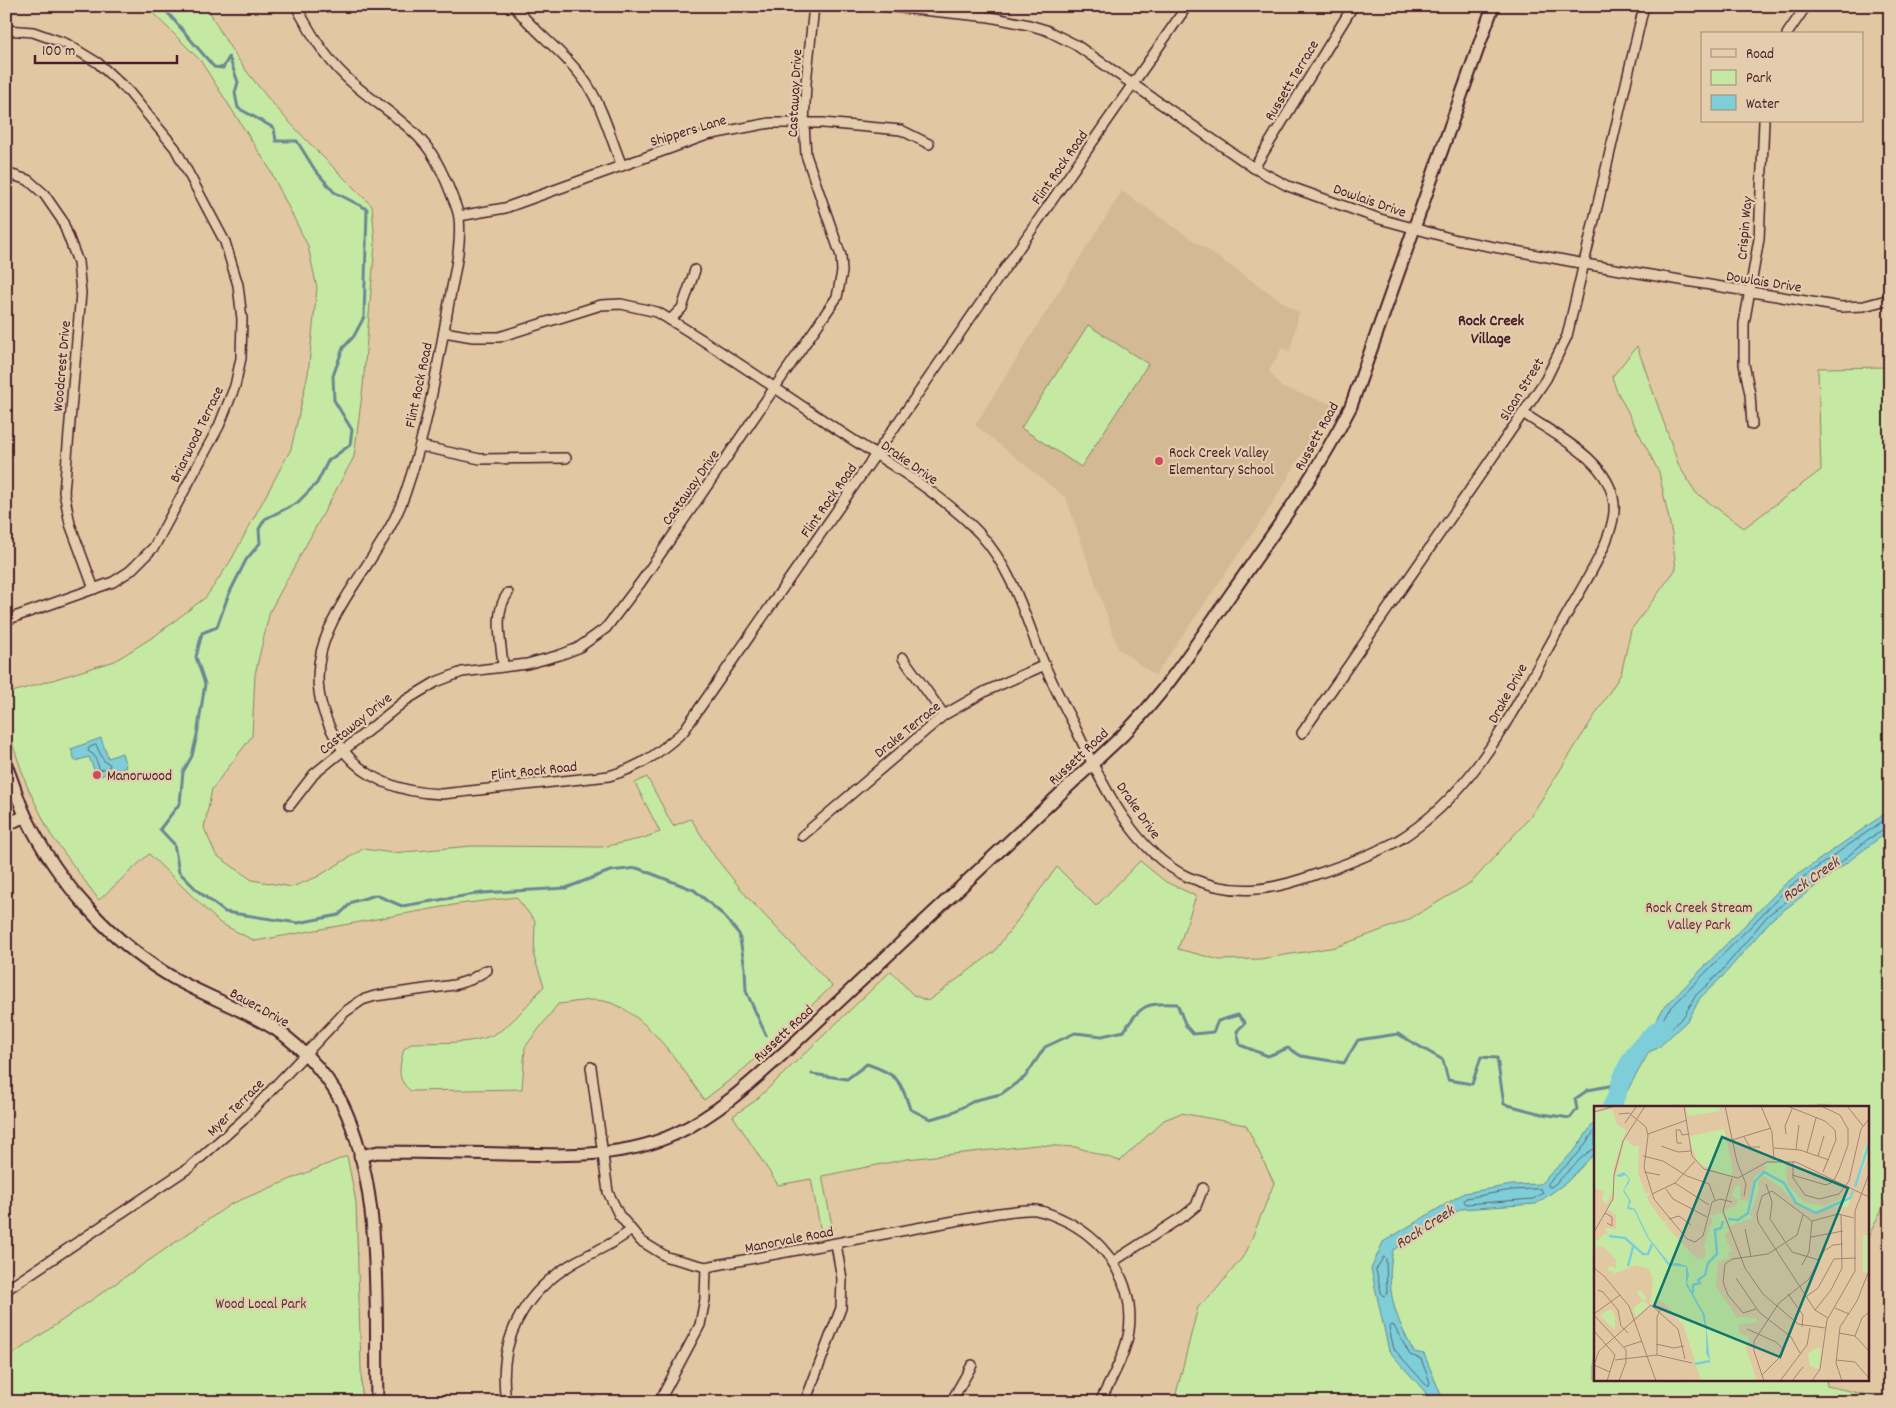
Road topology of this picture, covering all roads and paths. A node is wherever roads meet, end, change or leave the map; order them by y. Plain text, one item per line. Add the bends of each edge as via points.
1 (296, 6) edge
2 (514, 6) edge
3 (814, 6) edge
4 (883, 6) edge
5 (1188, 6) edge
6 (1353, 6) edge
7 (1492, 6) edge
8 (1644, 6) edge
9 (1806, 6) edge
10 (6, 30) edge
11 (1788, 32) edge
12 (1134, 85) junction
13 (1764, 122) edge
14 (804, 124) junction
15 (929, 144) dead end
16 (622, 166) junction
17 (1254, 168) junction
18 (6, 173) edge
19 (459, 216) junction
20 (1413, 229) junction
21 (1585, 264) junction
22 (695, 270) dead end
23 (1749, 293) junction
24 (1890, 299) edge
25 (670, 320) junction
26 (444, 332) junction
27 (775, 389) junction
28 (1523, 413) junction
29 (1752, 425) dead end
30 (420, 446) junction
31 (876, 456) junction
32 (566, 458) dead end
33 (94, 589) junction
34 (508, 593) dead end
35 (6, 620) edge
36 (903, 658) dead end
37 (503, 665) junction
38 (1045, 665) junction
39 (944, 715) junction
40 (1302, 733) dead end
41 (343, 750) junction
42 (1092, 764) junction
43 (6, 765) edge
44 (290, 805) dead end
45 (25, 816) junction
46 (6, 825) edge
47 (802, 836) dead end
48 (486, 970) dead end
49 (305, 1054) junction
50 (591, 1067) dead end
51 (604, 1153) junction
52 (360, 1156) junction
53 (1203, 1188) dead end
54 (631, 1230) junction
55 (836, 1244) junction
56 (1114, 1261) junction
57 (706, 1267) junction
58 (6, 1290) edge
59 (972, 1365) dead end
60 (377, 1402) edge
61 (506, 1402) edge
62 (659, 1402) edge
63 (804, 1402) edge
64 (951, 1402) edge
65 (1100, 1402) edge

1 - 19 street, Flint Rock Road via 317,44 345,76 422,141 441,168
2 - 16 street via 587,84
3 - 14 street, Castaway Drive
4 - 12 street, Dowlais Drive via 990,17 1046,30 1076,45
5 - 12 street, Flint Rock Road
6 - 17 street, Russett Terrace
7 - 20 street, Russett Road
8 - 21 street, Sloan Street
9 - 11 street
10 - 33 street, Briarwood Terrace via 33,32 67,44 98,63 129,92 175,148 225,242 238,285 242,319 240,358 235,386 219,426 154,547 130,571
12 - 17 street, Dowlais Drive
12 - 31 street, Flint Rock Road
13 - 23 street, Crispin Way via 1759,238
14 - 15 street, Shippers Lane via 901,130
14 - 16 street, Shippers Lane via 770,123 707,135
14 - 27 street, Castaway Drive via 806,155 841,256 842,272 837,297
16 - 19 street, Shippers Lane via 505,208
17 - 20 street, Dowlais Drive via 1288,186
18 - 33 street, Woodcrest Drive via 28,180 44,194 62,220 78,262 81,293 64,492 70,524
19 - 26 street, Flint Rock Road via 458,252
20 - 21 street, Dowlais Drive
20 - 42 street, Russett Road via 1351,406 1329,448 1170,682 1136,722
21 - 23 street, Dowlais Drive
21 - 28 street, Sloan Street via 1567,336 1546,379
22 - 25 street via 682,308
23 - 24 street, Dowlais Drive via 1841,307 1864,306
23 - 29 street, Crispin Way via 1744,324 1744,364
25 - 26 street, Drake Drive via 657,312 630,306 601,305 499,337
25 - 27 street, Drake Drive
26 - 30 street, Flint Rock Road
27 - 31 street, Drake Drive
27 - 37 street, Castaway Drive via 606,628 578,648 560,655 527,664
28 - 40 street, Sloan Street
28 - 42 street, Drake Drive via 1594,462 1604,475 1614,501 1613,522 1594,564 1495,742 1467,780 1436,813 1399,840 1300,881 1264,890 1219,888 1172,868 1143,844
30 - 32 street via 480,459
30 - 41 street, Flint Rock Road via 396,516 330,624 322,647 317,672 319,698 327,724
31 - 38 street, Drake Drive via 954,509 990,547 1011,579
31 - 41 street, Flint Rock Road via 683,732 650,760 609,776 442,794 392,787 357,765
33 - 35 street, Briarwood Terrace
34 - 37 street via 498,613
36 - 39 street
37 - 41 street, Castaway Drive via 462,672 436,682 406,700
38 - 39 street, Drake Terrace via 986,691
38 - 42 street, Drake Drive
39 - 47 street, Drake Terrace
41 - 44 street, Castaway Drive via 314,774
42 - 51 street, Russett Road via 745,1089 709,1116 675,1134 639,1147
43 - 45 street, Bauer Drive
45 - 46 street
45 - 49 street, Bauer Drive via 66,882 88,910 120,940 174,978 276,1030
48 - 49 street, Myer Terrace via 454,985 394,992 362,1000 345,1012
49 - 52 street, Bauer Drive via 340,1098
49 - 58 street, Myer Terrace via 242,1120 190,1167
50 - 51 street, Manorvale Road
51 - 52 street, Russett Road via 378,1152
51 - 54 street, Manorvale Road via 608,1192
52 - 60 street, Bauer Drive via 370,1202
53 - 56 street via 1196,1206
54 - 57 street, Manorvale Road via 641,1241 667,1257
54 - 61 street via 622,1238 574,1262 534,1294 514,1325 506,1348 503,1381
55 - 56 street, Manorvale Road via 998,1213 1036,1210 1082,1229 1098,1241
55 - 57 street, Manorvale Road
55 - 63 street via 842,1279 841,1308
56 - 65 street, Manorvale Road via 1125,1287 1129,1330 1125,1350
57 - 62 street via 700,1325
59 - 64 street

